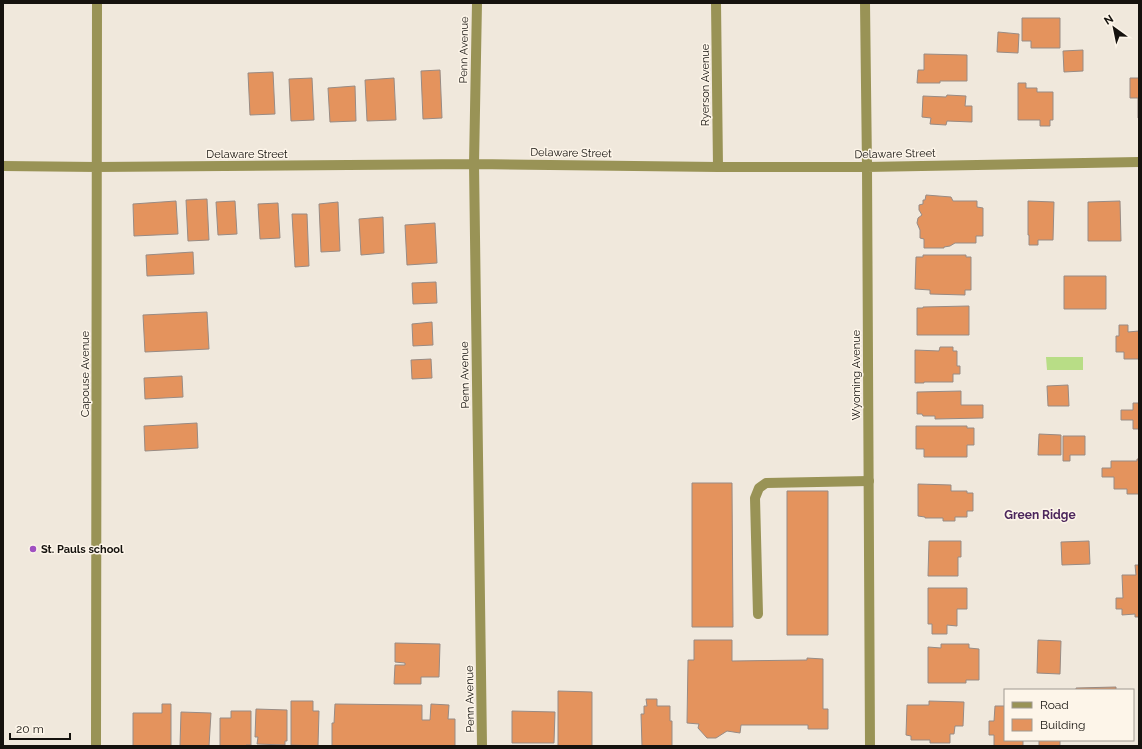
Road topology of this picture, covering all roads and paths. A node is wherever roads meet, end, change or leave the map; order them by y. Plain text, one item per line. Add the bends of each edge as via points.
1 (97, 3) edge
2 (476, 3) edge
3 (716, 3) edge
4 (864, 3) edge
5 (1139, 162) edge
6 (474, 164) junction
7 (3, 166) edge
8 (97, 167) junction
9 (718, 167) junction
10 (867, 167) junction
11 (869, 480) junction
12 (758, 614) dead end
13 (96, 746) edge
14 (482, 746) edge
15 (870, 746) edge

1 - 8 street, Capouse Avenue
2 - 6 street, Penn Avenue
3 - 9 street, Ryerson Avenue
4 - 10 street, Wyoming Avenue
5 - 10 street, Delaware Street
6 - 8 street, Delaware Street
6 - 9 street, Delaware Street
6 - 14 street, Penn Avenue
7 - 8 street, Delaware Street
8 - 13 street, Capouse Avenue
9 - 10 street, Delaware Street
10 - 11 street, Wyoming Avenue
11 - 12 street via 766,482 759,488 755,498
11 - 15 street, Wyoming Avenue

